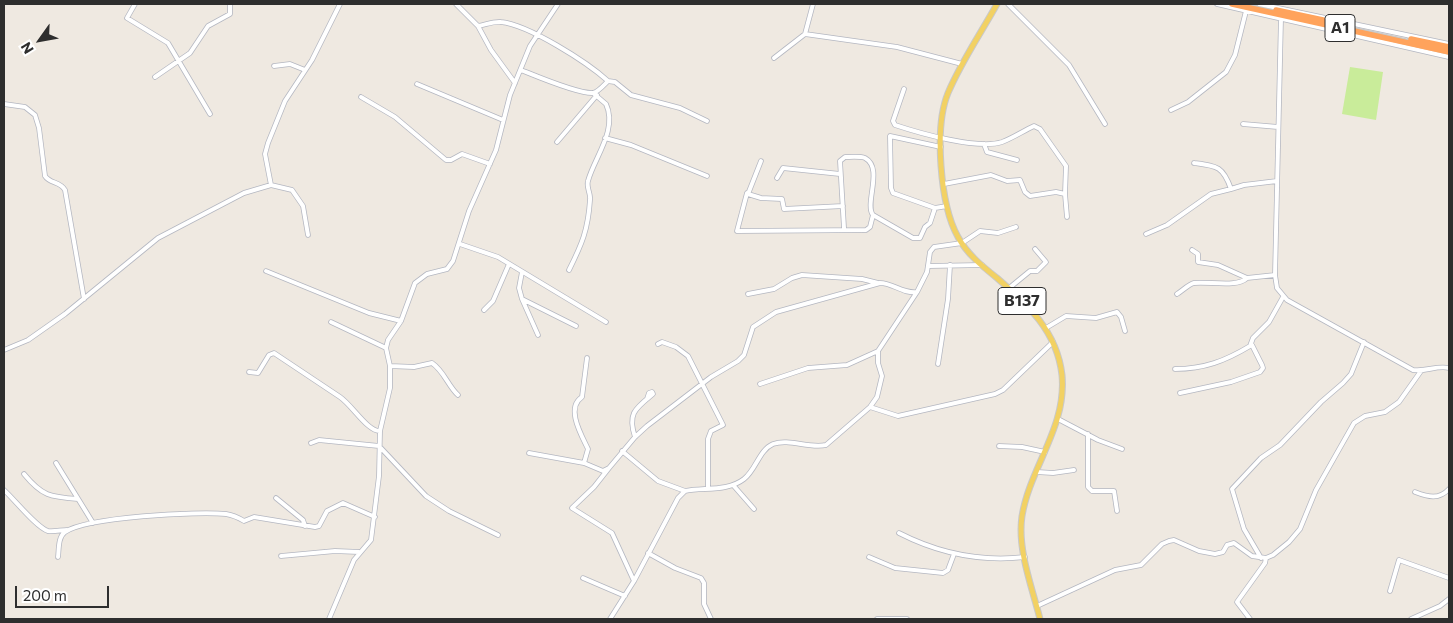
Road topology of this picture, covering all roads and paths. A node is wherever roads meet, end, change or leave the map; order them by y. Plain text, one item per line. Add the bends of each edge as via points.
1 (135, 4) edge
2 (230, 4) edge
3 (340, 4) edge
4 (456, 4) edge
5 (558, 4) edge
6 (813, 4) edge
7 (997, 4) edge
8 (1008, 4) edge
9 (1217, 4) edge
10 (1232, 4) edge
11 (1245, 4) edge
12 (1259, 4) edge
13 (1281, 6) edge
14 (1246, 11) junction
15 (1281, 18) junction
16 (478, 26) junction
17 (805, 34) junction
18 (535, 35) junction
19 (1449, 45) edge
20 (1449, 52) edge
21 (1449, 57) edge
22 (774, 58) dead end
23 (180, 61) junction
24 (962, 64) junction
25 (274, 66) dead end
26 (305, 70) junction
27 (521, 70) junction
28 (155, 77) dead end
29 (608, 81) junction
30 (515, 83) junction
31 (417, 84) dead end
32 (904, 89) dead end
33 (595, 94) junction
34 (361, 97) dead end
35 (4, 104) edge
36 (1171, 110) dead end
37 (210, 114) dead end
38 (503, 120) junction
39 (707, 121) dead end
40 (1105, 124) dead end
41 (1243, 124) dead end
42 (1278, 127) junction
43 (605, 138) junction
44 (942, 138) junction
45 (557, 142) dead end
46 (984, 144) junction
47 (941, 147) junction
48 (1017, 160) dead end
49 (761, 161) dead end
50 (1194, 163) dead end
51 (490, 164) junction
52 (840, 174) junction
53 (707, 176) dead end
54 (777, 178) dead end
55 (1276, 181) junction
56 (944, 184) junction
57 (271, 185) junction
58 (1231, 189) junction
59 (747, 194) junction
60 (1065, 194) junction
61 (843, 206) junction
62 (947, 206) junction
63 (935, 208) junction
64 (873, 215) junction
65 (1066, 217) dead end
66 (1016, 227) dead end
67 (844, 228) junction
68 (1146, 234) dead end
69 (308, 235) dead end
70 (962, 243) junction
71 (460, 244) junction
72 (1035, 249) dead end
73 (1192, 250) dead end
74 (509, 264) junction
75 (929, 266) junction
76 (950, 266) junction
77 (982, 266) junction
78 (569, 270) dead end
79 (266, 271) dead end
80 (522, 272) junction
81 (1275, 275) junction
82 (1247, 278) junction
83 (880, 283) junction
84 (1008, 289) junction
85 (917, 292) junction
86 (748, 294) dead end
87 (1177, 294) dead end
88 (1283, 297) junction
89 (84, 299) junction
90 (522, 299) junction
91 (484, 310) dead end
92 (401, 321) junction
93 (331, 322) dead end
94 (606, 322) dead end
95 (576, 326) dead end
96 (1046, 328) junction
97 (1125, 331) dead end
98 (538, 336) dead end
99 (1053, 342) junction
100 (1364, 342) junction
101 (658, 344) dead end
102 (1252, 345) junction
103 (386, 348) junction
104 (4, 350) edge
105 (878, 351) junction
106 (587, 358) dead end
107 (938, 364) dead end
108 (390, 366) junction
109 (1449, 368) edge
110 (1175, 369) dead end
111 (1421, 371) junction
112 (249, 372) dead end
113 (701, 384) junction
114 (760, 384) dead end
115 (1180, 393) dead end
116 (458, 395) dead end
117 (647, 399) dead end
118 (870, 407) junction
119 (1058, 419) junction
120 (1288, 426) dead end
121 (380, 431) junction
122 (1291, 431) junction
123 (1088, 434) junction
124 (634, 436) junction
125 (311, 443) dead end
126 (380, 446) junction
127 (999, 446) dead end
128 (1122, 449) dead end
129 (622, 451) junction
130 (1046, 452) junction
131 (529, 453) dead end
132 (56, 463) dead end
133 (584, 463) junction
134 (610, 468) junction
135 (1074, 470) dead end
136 (1037, 472) junction
137 (24, 474) dead end
138 (733, 484) junction
139 (708, 488) junction
140 (1449, 489) edge
141 (4, 490) edge
142 (685, 491) junction
143 (1415, 492) dead end
144 (276, 498) dead end
145 (78, 499) junction
146 (754, 509) dead end
147 (1117, 511) dead end
148 (375, 517) junction
149 (93, 523) junction
150 (305, 526) junction
151 (70, 530) junction
152 (899, 533) dead end
153 (498, 535) dead end
154 (359, 552) junction
155 (648, 553) junction
156 (954, 554) junction
157 (281, 556) dead end
158 (58, 557) dead end
159 (1025, 557) junction
160 (869, 558) dead end
161 (1264, 558) junction
162 (583, 578) dead end
163 (1449, 578) edge
164 (634, 581) junction
165 (1390, 591) dead end
166 (625, 596) junction
167 (1449, 600) edge
168 (1037, 606) junction
169 (329, 619) edge
170 (610, 619) edge
171 (711, 619) edge
172 (877, 619) edge
173 (907, 619) edge
174 (1040, 619) edge
175 (1250, 619) edge
176 (1411, 619) edge

1 - 23 street via 128,19 168,43
2 - 23 street via 230,14 208,26 190,53
3 - 26 street
4 - 16 street
5 - 18 street
6 - 17 street
7 - 24 main road, B137
8 - 40 street via 1069,65
9 - 14 street
10 - 20 highway, A1
11 - 19 highway, A1
12 - 13 street
13 - 19 street
14 - 15 street
14 - 36 street via 1235,55 1226,72 1188,102
15 - 21 street
15 - 42 street
16 - 18 street via 501,22
16 - 30 street
17 - 22 street
17 - 24 street via 896,47
18 - 27 street
18 - 29 street
23 - 28 street
23 - 37 street
24 - 44 main road, B137 via 944,105
25 - 26 street via 290,64
26 - 57 street via 285,100 268,144 266,154
27 - 30 street
27 - 33 street
29 - 33 street
29 - 39 street via 631,94 680,108
30 - 38 street
31 - 38 street
32 - 44 street via 894,113 895,125
33 - 43 street via 604,100 608,108
33 - 45 street
34 - 51 street via 390,113 446,160 462,154
35 - 89 street via 25,107 36,118 45,176 66,190
38 - 51 street
41 - 42 street
42 - 55 street
43 - 53 street via 631,145
43 - 78 street via 587,182 590,198 586,234
44 - 46 street
44 - 47 main road, B137
46 - 48 street via 987,152
46 - 60 street via 1003,142 1034,126 1040,129 1066,166
47 - 56 main road, B137
47 - 63 street via 889,138 891,192
49 - 59 street
50 - 58 street via 1221,169
51 - 71 street via 469,211
52 - 54 street via 783,168
52 - 61 street
52 - 64 street via 842,158 866,159 874,180 870,212
55 - 58 street
55 - 81 street
56 - 60 street via 991,175 1007,181 1020,180 1030,196 1056,192
56 - 62 main road, B137
57 - 69 street via 292,190 300,199
57 - 89 street via 244,193 158,238
58 - 68 street via 1212,194 1167,225
59 - 61 street via 782,199 785,209
59 - 67 street via 737,231
60 - 65 street
61 - 67 street
62 - 63 street
62 - 70 main road, B137
63 - 64 street via 920,238 913,238
64 - 67 street via 868,229
66 - 70 street via 998,233 980,231
70 - 75 street via 934,247 930,252
70 - 77 main road, B137
71 - 74 street
71 - 92 street via 450,267 427,274 415,283
72 - 84 street via 1046,262
73 - 82 street via 1198,254 1198,262 1218,265
74 - 80 street
74 - 91 street via 493,301
75 - 76 street
75 - 85 street
76 - 77 street
76 - 107 street
77 - 84 main road, B137
79 - 92 street via 369,313
80 - 90 street via 519,288
80 - 94 street
81 - 82 street
81 - 88 street via 1277,288
82 - 87 street via 1223,283 1193,283
83 - 85 street
83 - 86 street via 802,275 774,289
83 - 113 street via 764,318 753,328 744,355
84 - 96 main road, B137 via 1029,306
85 - 105 street
88 - 100 street
88 - 102 street via 1269,322 1253,338
89 - 104 street via 28,340
90 - 95 street
90 - 98 street
92 - 103 street
93 - 103 street
96 - 97 street via 1066,316 1096,318 1117,312
96 - 99 main road, B137
99 - 118 street via 995,394 898,416
99 - 119 main road, B137 via 1062,374
100 - 111 street via 1413,370
100 - 122 street via 1344,383
101 - 113 street via 662,342 676,347 688,356
102 - 110 street via 1207,367
102 - 115 street via 1263,368 1260,372
103 - 108 street
105 - 114 street via 847,365 808,368
105 - 118 street via 882,382
106 - 133 street via 582,397 577,401 575,411 576,422 588,449
108 - 116 street via 414,367 432,363
108 - 121 street via 390,388
109 - 111 street via 1438,366
111 - 161 street via 1399,402 1385,412 1365,416 1354,423 1316,490 1296,534 1273,555
112 - 121 street via 258,373 269,355 274,353 350,404 370,429
113 - 124 street
113 - 139 street via 723,425 711,431 708,439
117 - 124 street via 631,418
118 - 138 street via 826,446 781,442 769,446 750,472
119 - 123 street
119 - 130 main road, B137
120 - 122 street
121 - 126 street
122 - 161 street via 1232,489 1244,529
123 - 128 street
123 - 147 street via 1088,487 1092,491 1114,492
124 - 129 street
125 - 126 street via 319,440
126 - 148 street
126 - 153 street via 426,496
127 - 130 street
129 - 134 street
129 - 142 street via 658,481
130 - 136 main road, B137
131 - 133 street
132 - 145 street
133 - 134 street via 603,471
134 - 164 street via 572,508 612,533
135 - 136 street
136 - 159 main road, B137 via 1022,515
137 - 145 street via 44,494
138 - 139 street
138 - 146 street
139 - 142 street
140 - 143 street via 1436,497
141 - 151 street via 37,525 48,531
142 - 155 street
144 - 150 street via 303,520
145 - 149 street
148 - 150 street via 340,504 328,512 319,526
148 - 154 street via 369,544
149 - 150 street via 158,516 225,514 244,521 254,517
149 - 151 street
151 - 158 street via 61,536
152 - 156 street
154 - 157 street
154 - 169 street
155 - 164 street
155 - 171 street via 701,578 704,604
156 - 159 street via 997,559
156 - 160 street via 948,570 944,572 895,568
159 - 168 main road, B137
161 - 168 street via 1252,556 1234,543 1227,545 1220,554 1214,554 1169,541 1141,565 1115,570
161 - 175 street via 1265,563 1237,602
162 - 166 street
163 - 165 street via 1398,560
164 - 166 street
166 - 170 street
167 - 176 street
168 - 174 main road, B137
172 - 173 street

